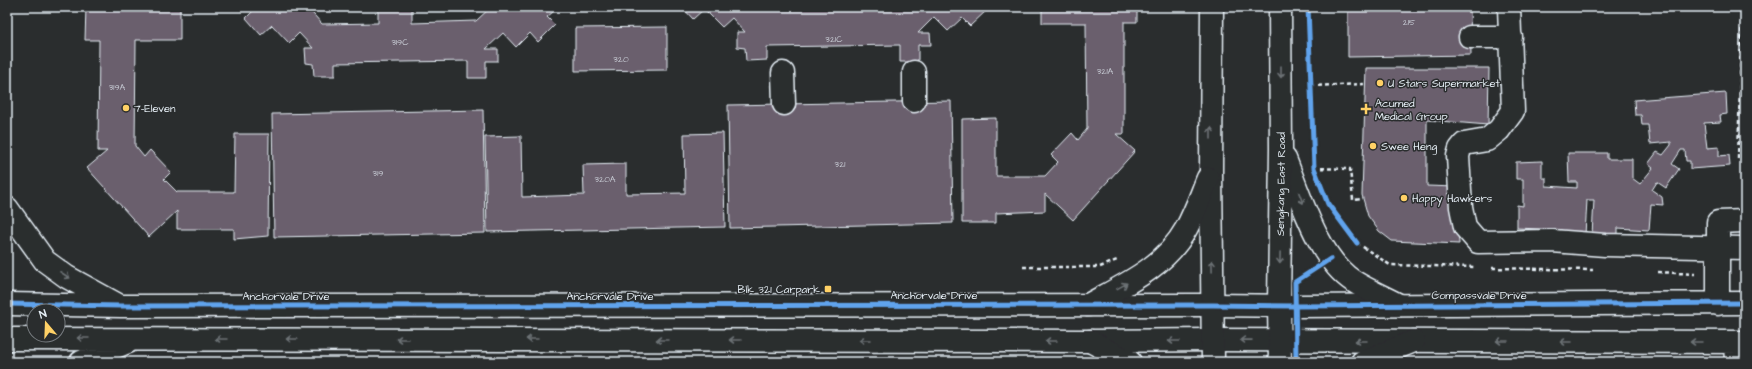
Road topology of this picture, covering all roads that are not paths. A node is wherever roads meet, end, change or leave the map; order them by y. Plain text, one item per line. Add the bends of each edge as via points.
1 (1212, 7) edge
2 (1280, 7) edge
3 (1510, 7) edge
4 (1470, 37) dead end
5 (1511, 37) junction
6 (783, 72) dead end
7 (914, 72) dead end
8 (914, 101) dead end
9 (784, 104) dead end
10 (1281, 149) junction
11 (1211, 172) junction
12 (7, 208) edge
13 (1745, 221) edge
14 (1719, 247) junction
15 (1745, 248) edge
16 (7, 304) edge
17 (1718, 304) junction
18 (1745, 304) edge
19 (1088, 305) junction
20 (1213, 305) junction
21 (1399, 305) junction
22 (121, 306) junction
23 (1278, 306) junction
24 (136, 338) junction
25 (7, 339) edge
26 (1213, 340) junction
27 (1279, 340) junction
28 (1090, 341) junction
29 (1414, 341) junction
30 (1739, 349) edge
31 (81, 362) edge
32 (1130, 362) edge
33 (1213, 362) edge
34 (1280, 362) edge
35 (1362, 362) edge

11 -> 1 street
2 -> 10 street, Sengkang East Road
3 - 5 street
4 - 5 street
5 - 14 street via 1513,111 1499,130 1486,140 1464,144 1458,156 1461,208 1465,227 1478,242 1552,240 1605,245
6 - 9 street
7 - 8 street
10 -> 21 street via 1310,222 1330,259 1352,280
10 -> 23 street, Sengkang East Road
19 -> 11 street via 1136,279 1164,258 1186,230
20 -> 11 street
12 -> 22 street via 45,261
13 - 14 street via 1718,222
14 - 15 street
14 - 17 street
16 - 22 street, Anchorvale Drive
17 - 18 street, Compassvale Drive
17 - 21 street, Compassvale Drive
19 - 20 street, Anchorvale Drive
19 - 22 street, Anchorvale Drive
20 - 23 street, Compassvale Drive
20 - 26 street
21 - 23 street, Compassvale Drive
23 - 27 street, Sengkang East Road
24 -> 25 street
28 -> 24 street
24 - 31 street
27 -> 26 street
26 -> 28 street
26 - 33 street
29 -> 27 street
27 - 34 street, Sengkang East Road
28 - 32 street
30 -> 29 street
29 - 35 street

